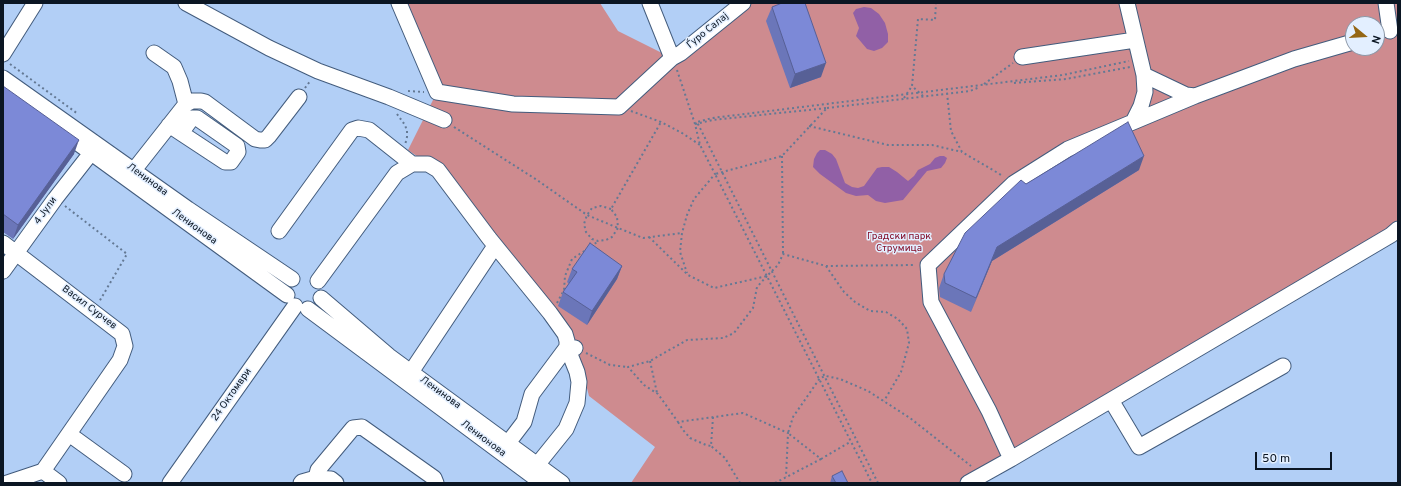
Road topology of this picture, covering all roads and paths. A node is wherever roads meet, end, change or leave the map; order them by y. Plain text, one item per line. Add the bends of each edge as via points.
1 (35, 3) edge
2 (186, 3) edge
3 (399, 3) edge
4 (650, 3) edge
5 (743, 3) edge
6 (936, 3) edge
7 (1127, 3) edge
8 (1386, 3) edge
9 (1388, 33) edge
10 (1135, 40) junction
11 (1345, 44) edge
12 (154, 53) dead end
13 (1022, 56) joint
14 (672, 58) junction
15 (6, 59) edge
16 (1139, 67) junction
17 (318, 71) junction
18 (3, 78) edge
19 (983, 85) junction
20 (912, 86) junction
21 (3, 88) edge
22 (919, 93) junction
23 (946, 93) junction
24 (907, 94) junction
25 (923, 96) junction
26 (1195, 96) junction
27 (299, 97) joint
28 (389, 97) junction
29 (904, 98) junction
30 (186, 104) junction
31 (619, 107) junction
32 (827, 108) junction
33 (82, 118) dead end
34 (444, 120) joint
35 (661, 122) junction
36 (1133, 122) junction
37 (697, 124) junction
38 (809, 126) junction
39 (700, 146) junction
40 (962, 152) junction
41 (91, 153) junction
42 (400, 154) junction
43 (782, 156) junction
44 (412, 164) junction
45 (134, 170) junction
46 (722, 172) junction
47 (715, 174) junction
48 (1014, 183) junction
49 (55, 199) junction
50 (610, 209) junction
51 (587, 215) junction
52 (618, 228) junction
53 (1398, 229) edge
54 (279, 231) dead end
55 (682, 233) junction
56 (648, 237) junction
57 (598, 241) junction
58 (3, 243) edge
59 (495, 246) junction
60 (16, 253) junction
61 (783, 254) junction
62 (928, 265) junction
63 (826, 266) junction
64 (3, 271) edge
65 (772, 271) junction
66 (688, 275) junction
67 (767, 276) junction
68 (292, 279) junction
69 (318, 280) junction
70 (322, 298) junction
71 (297, 304) junction
72 (93, 311) junction
73 (550, 313) junction
74 (572, 348) junction
75 (650, 361) junction
76 (1282, 366) dead end
77 (628, 367) junction
78 (411, 372) junction
79 (825, 377) junction
80 (820, 378) junction
81 (658, 394) junction
82 (1111, 400) junction
83 (884, 401) junction
84 (713, 417) junction
85 (678, 422) junction
86 (69, 434) junction
87 (788, 434) junction
88 (850, 442) junction
89 (508, 443) junction
90 (711, 446) junction
91 (821, 458) junction
92 (1011, 459) junction
93 (537, 465) junction
94 (43, 471) junction
95 (124, 474) dead end
96 (982, 475) junction
97 (786, 477) junction
98 (316, 478) junction
99 (7, 483) edge
100 (59, 483) edge
101 (170, 483) edge
102 (301, 483) edge
103 (336, 483) edge
104 (436, 483) edge
105 (542, 483) edge
106 (562, 483) edge
107 (740, 483) edge
108 (776, 483) edge
109 (872, 483) edge
110 (878, 483) edge
111 (968, 483) edge

1 - 15 street
2 - 17 street
3 - 31 street via 437,92 513,104
4 - 14 street
5 - 14 street, Ѓуро Салај
6 - 20 path via 935,20 918,19
7 - 10 street
8 - 9 street
10 - 13 street
10 - 16 street
11 - 26 street via 1294,59
12 - 30 street via 174,67
13 - 19 path
14 - 31 street, Ѓуро Салај
14 - 37 path
15 - 33 path
16 - 19 path
16 - 19 path via 1066,79
16 - 26 street via 1186,95
16 - 36 street via 1145,92
17 - 27 path
17 - 28 street
18 - 45 street, Ленинова
19 - 22 path
19 - 23 path via 970,91
20 - 22 path
20 - 24 path
21 - 41 street, Ленионова
22 - 24 path
22 - 25 path
23 - 25 path
23 - 40 path via 951,131
24 - 29 path
24 - 37 path via 712,118
25 - 29 path
26 - 36 street
27 - 30 street via 265,140 255,139 205,102 192,101
28 - 34 street
28 - 42 path via 407,131 408,137
29 - 32 path
30 - 45 street via 175,129
31 - 35 path
32 - 37 path via 712,120
32 - 38 path
34 - 51 path
35 - 39 path
35 - 50 path
36 - 48 street via 1068,149
37 - 39 path
37 - 46 path
38 - 40 path via 888,145 932,145
38 - 43 path
39 - 47 path
40 - 48 path
41 - 49 street, 4 Јули
41 - 71 street, Ленионова
42 - 44 street
42 - 54 street via 369,130 352,130
43 - 46 path
43 - 61 path
44 - 59 street via 428,164 438,170
44 - 69 street via 397,172
45 - 68 street, Ленинова
46 - 47 path
46 - 65 path
47 - 55 path via 694,199
47 - 67 path
48 - 62 street
49 - 60 street, 4 Јули
49 - 72 path via 127,254
50 - 51 path via 601,206 592,208
50 - 52 path via 617,217
51 - 52 path
51 - 57 path via 584,224 586,232
52 - 56 path via 643,238
52 - 57 path via 612,237
53 - 82 street
55 - 56 path
55 - 66 path via 680,252
56 - 66 path
57 - 73 path via 572,260 565,276 564,290
58 - 60 street, Васил Сурчев
59 - 73 street
59 - 78 street
60 - 64 street, 4 Јули
60 - 72 street, Васил Сурчев
61 - 63 path
61 - 65 path
62 - 63 path
62 - 92 street via 931,302
63 - 83 path via 844,292 855,302 870,311 886,312 898,319 907,329 909,343 901,372
65 - 67 path
65 - 79 path
66 - 67 path via 714,288
67 - 75 path via 757,287 753,308 734,333 723,338 687,340
67 - 80 path
68 - 69 street via 308,274
68 - 71 street via 287,289
69 - 70 street via 323,292
70 - 71 street via 314,307
70 - 78 street, Ленинова
71 - 101 street, 24 Октомври
71 - 105 street, Ленионова
72 - 86 street, Васил Сурчев via 122,334 125,346 120,360
73 - 74 street
74 - 77 path via 610,365
74 - 89 street via 532,394 524,422
74 - 93 street via 579,382 577,403 566,429
75 - 77 path
75 - 81 path
76 - 82 street via 1139,447
77 - 81 path
78 - 89 street, Ленинова
79 - 80 path
79 - 83 path via 840,379
79 - 110 path
80 - 87 path via 792,417
80 - 88 path
81 - 85 path
82 - 92 street
83 - 96 path via 910,418
84 - 85 path
84 - 87 path via 743,413
84 - 90 path
85 - 90 path via 690,438
86 - 94 street, Васил Сурчев
86 - 95 street
87 - 91 path
87 - 97 path
88 - 91 path
88 - 109 path
89 - 93 street, Ленинова
90 - 107 path via 725,458
91 - 97 path
92 - 96 street
93 - 106 street, Ленинова
94 - 99 street
94 - 100 street
96 - 111 street
97 - 108 path
98 - 102 street
98 - 103 street via 332,479
98 - 104 street via 318,470 353,428 362,428 434,478

